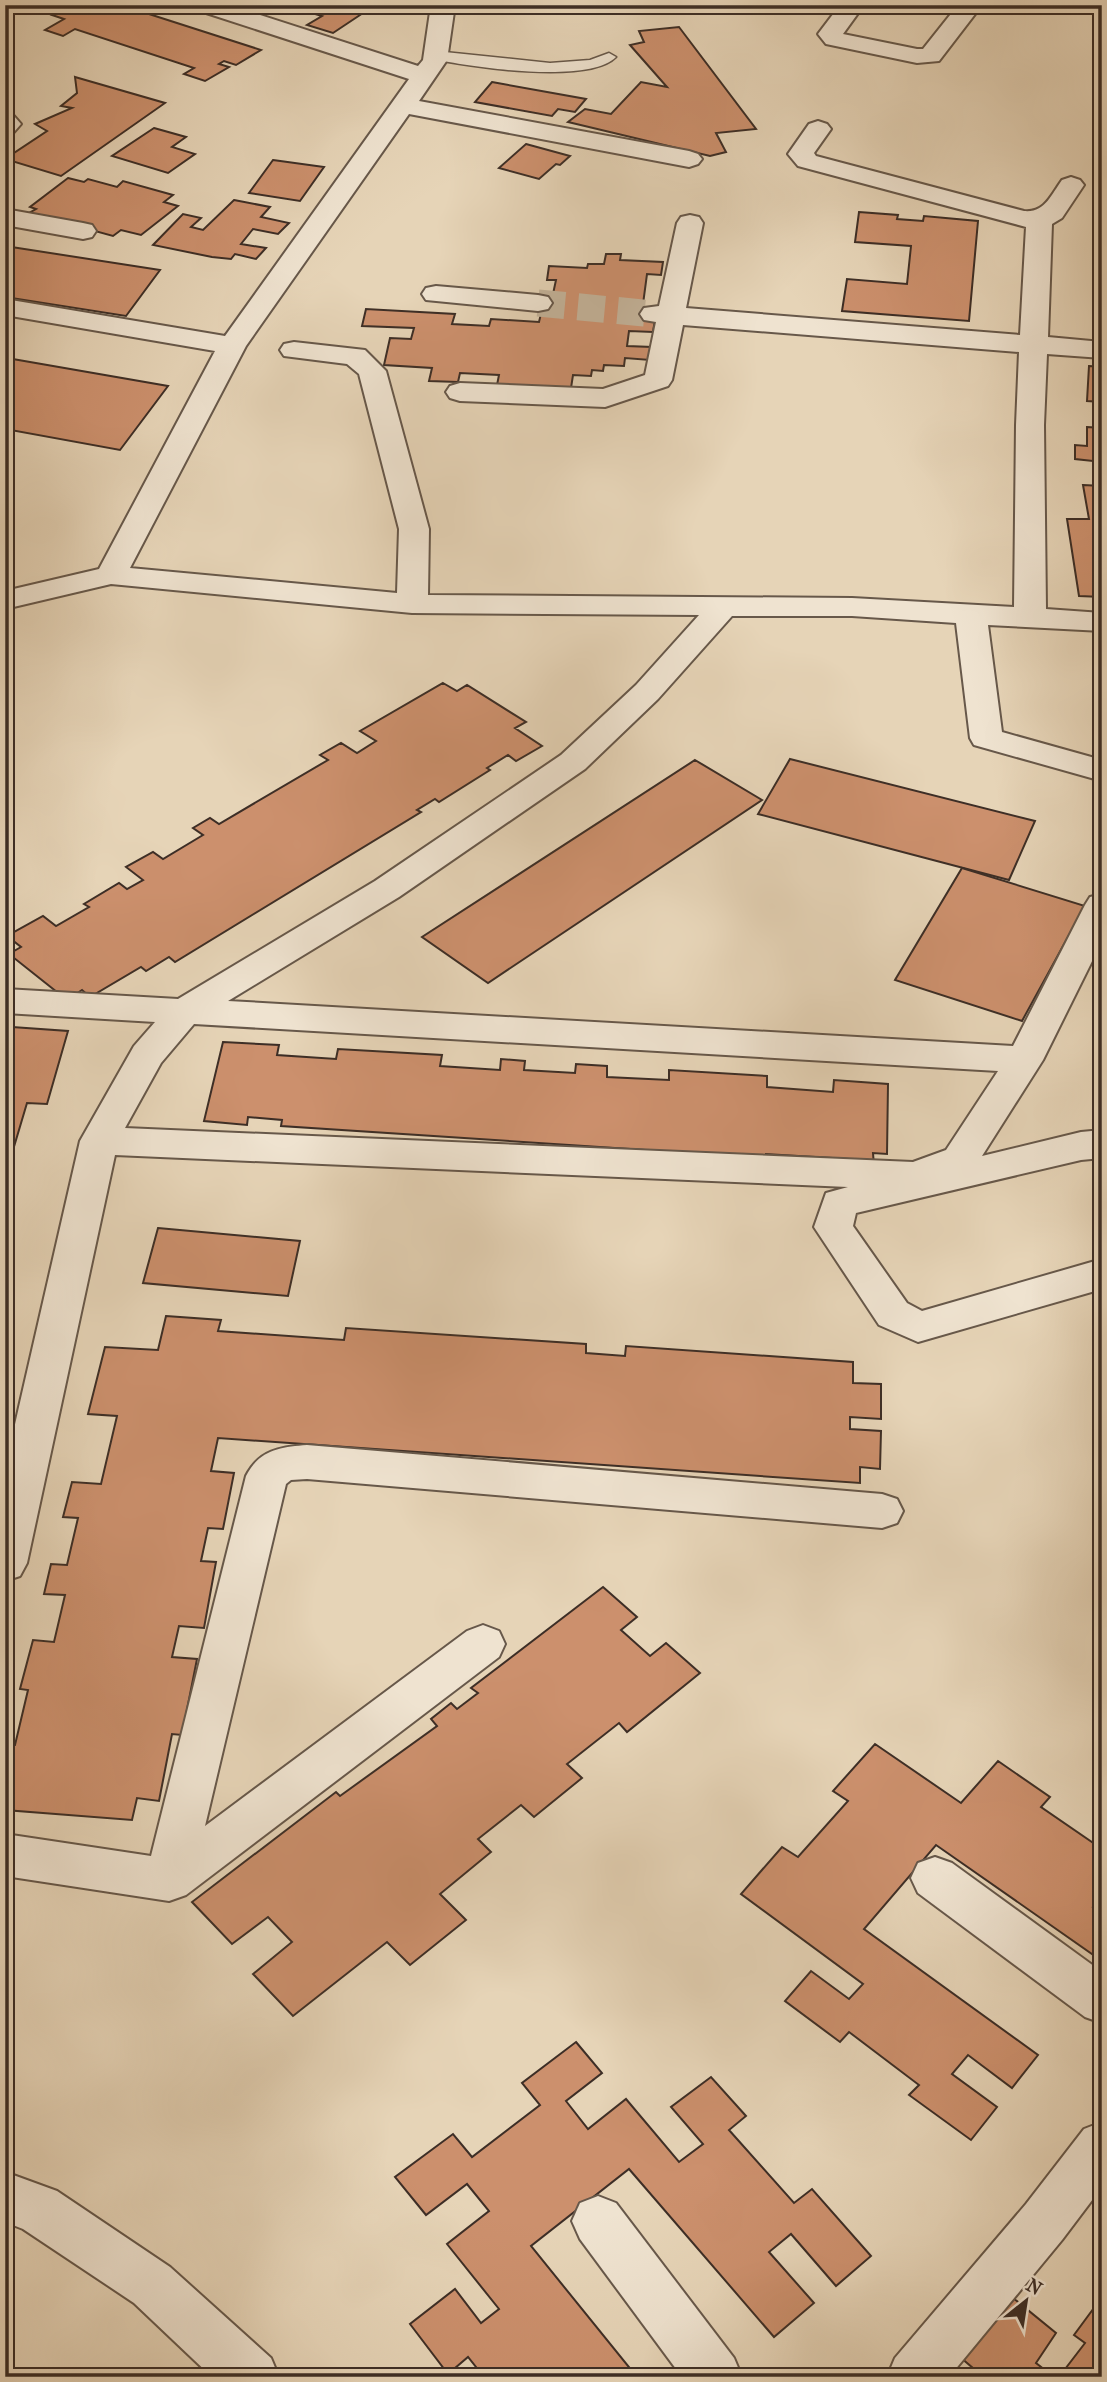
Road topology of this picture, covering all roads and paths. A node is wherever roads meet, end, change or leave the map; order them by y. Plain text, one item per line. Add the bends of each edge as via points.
1 (205, 5) edge
2 (443, 5) edge
3 (852, 5) edge
4 (970, 5) edge
5 (609, 57) dead end
6 (429, 66) junction
7 (403, 105) junction
8 (5, 121) edge
9 (5, 127) edge
10 (818, 129) dead end
11 (689, 159) dead end
12 (1071, 185) dead end
13 (5, 216) edge
14 (1040, 222) junction
15 (690, 223) dead end
16 (83, 231) dead end
17 (436, 293) dead end
18 (538, 303) tunnel mouth
19 (5, 307) edge
20 (663, 315) junction
21 (232, 346) junction
22 (1034, 346) junction
23 (294, 350) dead end
24 (1102, 350) edge
25 (460, 392) dead end
26 (111, 575) junction
27 (5, 600) edge
28 (412, 604) junction
29 (723, 607) junction
30 (971, 614) junction
31 (1030, 618) junction
32 (1102, 622) edge
33 (1102, 771) edge
34 (1102, 905) edge
35 (5, 1001) edge
36 (186, 1010) junction
37 (1025, 1060) junction
38 (99, 1141) junction
39 (1102, 1144) edge
40 (1102, 1274) edge
41 (882, 1511) dead end
42 (5, 1563) edge
43 (483, 1644) dead end
44 (5, 1856) edge
45 (934, 1878) dead end
46 (169, 1880) junction
47 (1102, 2001) edge
48 (1102, 2146) edge
49 (5, 2197) edge
50 (598, 2221) dead end
51 (252, 2377) edge
52 (715, 2377) edge
53 (914, 2377) edge

1 - 6 street
2 - 6 street
3 - 4 street via 830,34 834,39 917,56 930,55
5 - 6 lane via 598,64 543,67
6 - 7 street
7 - 11 street
7 - 21 street
8 - 9 street
10 - 14 street via 800,155 807,161
12 - 14 street
13 - 16 street
14 - 22 street
15 - 20 street
17 - 18 street
19 - 21 street
20 - 22 street
20 - 25 street via 658,380 627,392 605,398
21 - 26 street
22 - 24 street
22 - 31 street
23 - 28 street via 355,356 372,371 414,530
26 - 27 street
26 - 28 street
28 - 29 street
29 - 30 street via 852,607
29 - 36 street via 647,692 573,762 387,889
30 - 31 street
30 - 33 street via 986,737
31 - 32 street
34 - 37 street
35 - 36 street
36 - 37 street
36 - 38 street via 147,1055
37 - 38 street via 959,1160 915,1176
38 - 42 street
39 - 40 street via 840,1203 833,1227 893,1314 918,1327
41 - 46 street via 307,1462 281,1464 267,1476
43 - 46 street
44 - 46 street
45 - 47 street
48 - 53 street
49 - 51 street via 39,2209 152,2285
50 - 52 street

